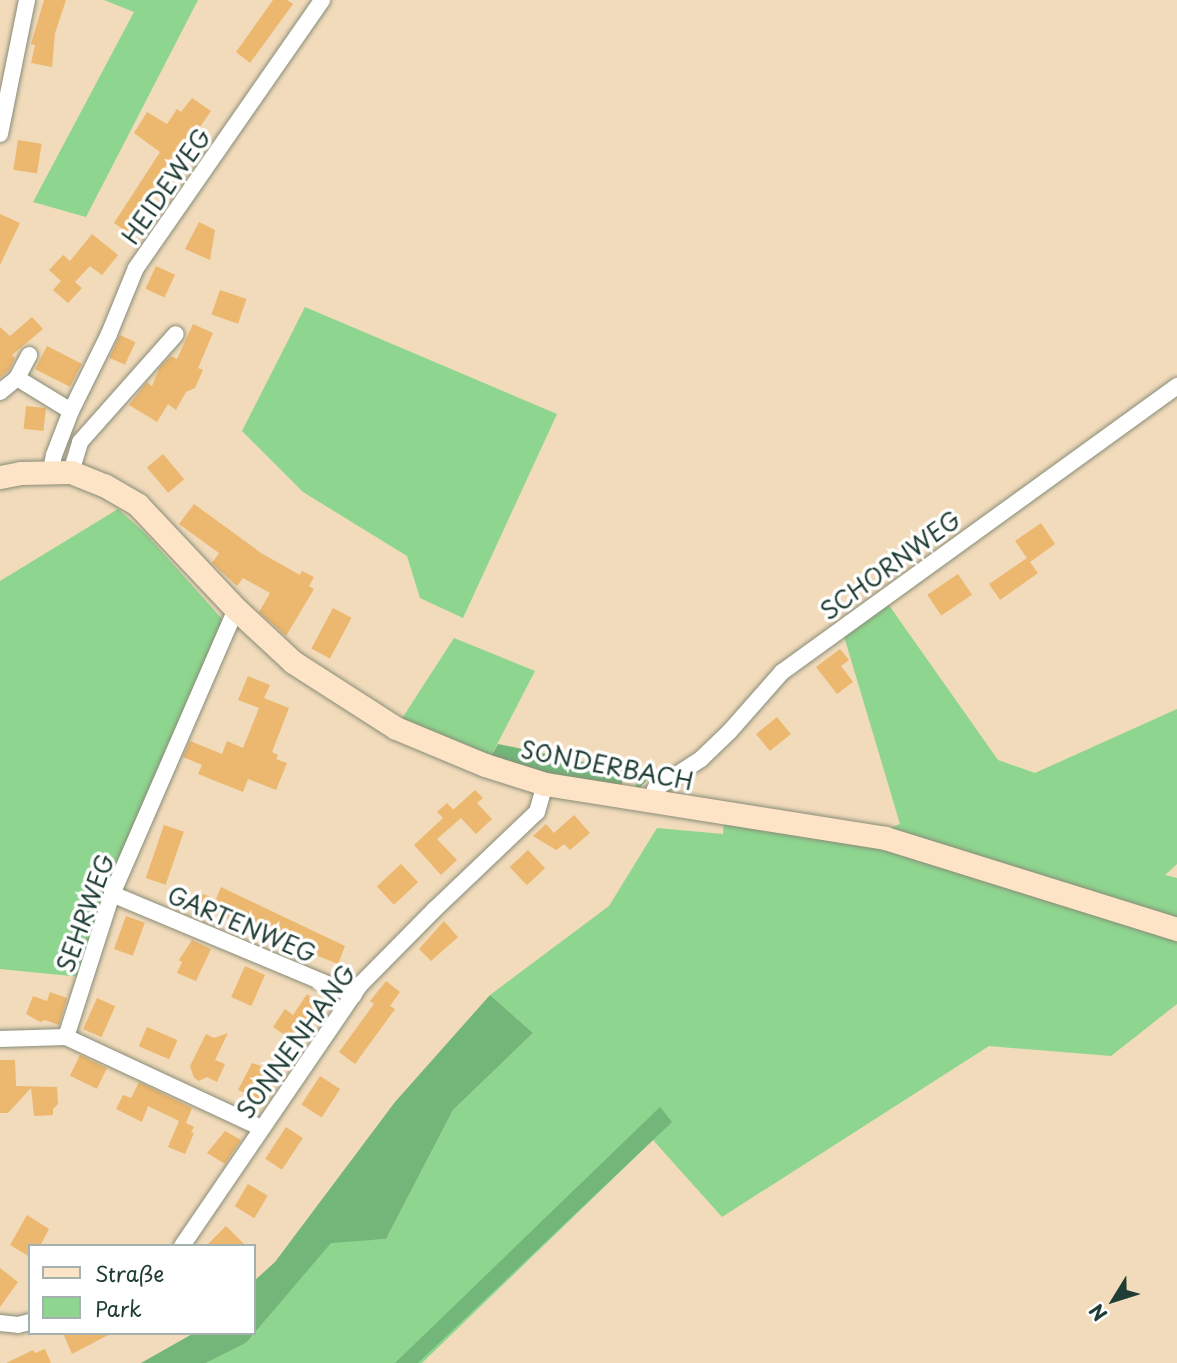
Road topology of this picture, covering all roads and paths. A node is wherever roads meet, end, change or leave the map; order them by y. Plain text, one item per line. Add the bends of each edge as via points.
1 (27, 0) edge
2 (322, 0) edge
3 (0, 134) edge
4 (176, 334) dead end
5 (29, 355) dead end
6 (17, 378) junction
7 (1177, 386) edge
8 (0, 392) edge
9 (71, 411) junction
10 (61, 471) junction
11 (0, 477) edge
12 (236, 609) junction
13 (545, 784) junction
14 (653, 802) junction
15 (112, 894) junction
16 (1177, 929) edge
17 (354, 995) junction
18 (66, 1037) junction
19 (0, 1039) edge
20 (261, 1128) junction
21 (183, 1244) edge
22 (28, 1322) edge
23 (0, 1323) edge

1 - 3 street
2 - 9 street, HEIDEWEG via 136,268
4 - 10 street via 80,442
5 - 6 street
6 - 8 street
6 - 9 street
7 - 14 street, SCHORNWEG via 782,672 701,759 655,789
9 - 10 street, HEIDEWEG via 54,454
10 - 11 street, SONDERBACH
10 - 12 street, SONDERBACH via 104,485 138,505
12 - 13 street, SONDERBACH via 293,662 396,728
12 - 15 street, SEHRWEG
13 - 14 street, SONDERBACH
13 - 17 street, SONNENHANG via 537,812 434,910
14 - 16 street, SONDERBACH via 885,838
15 - 17 street, GARTENWEG
15 - 18 street, SEHRWEG
17 - 20 street, SONNENHANG
18 - 19 street
18 - 20 street
20 - 21 street, SONNENHANG
22 - 23 street

